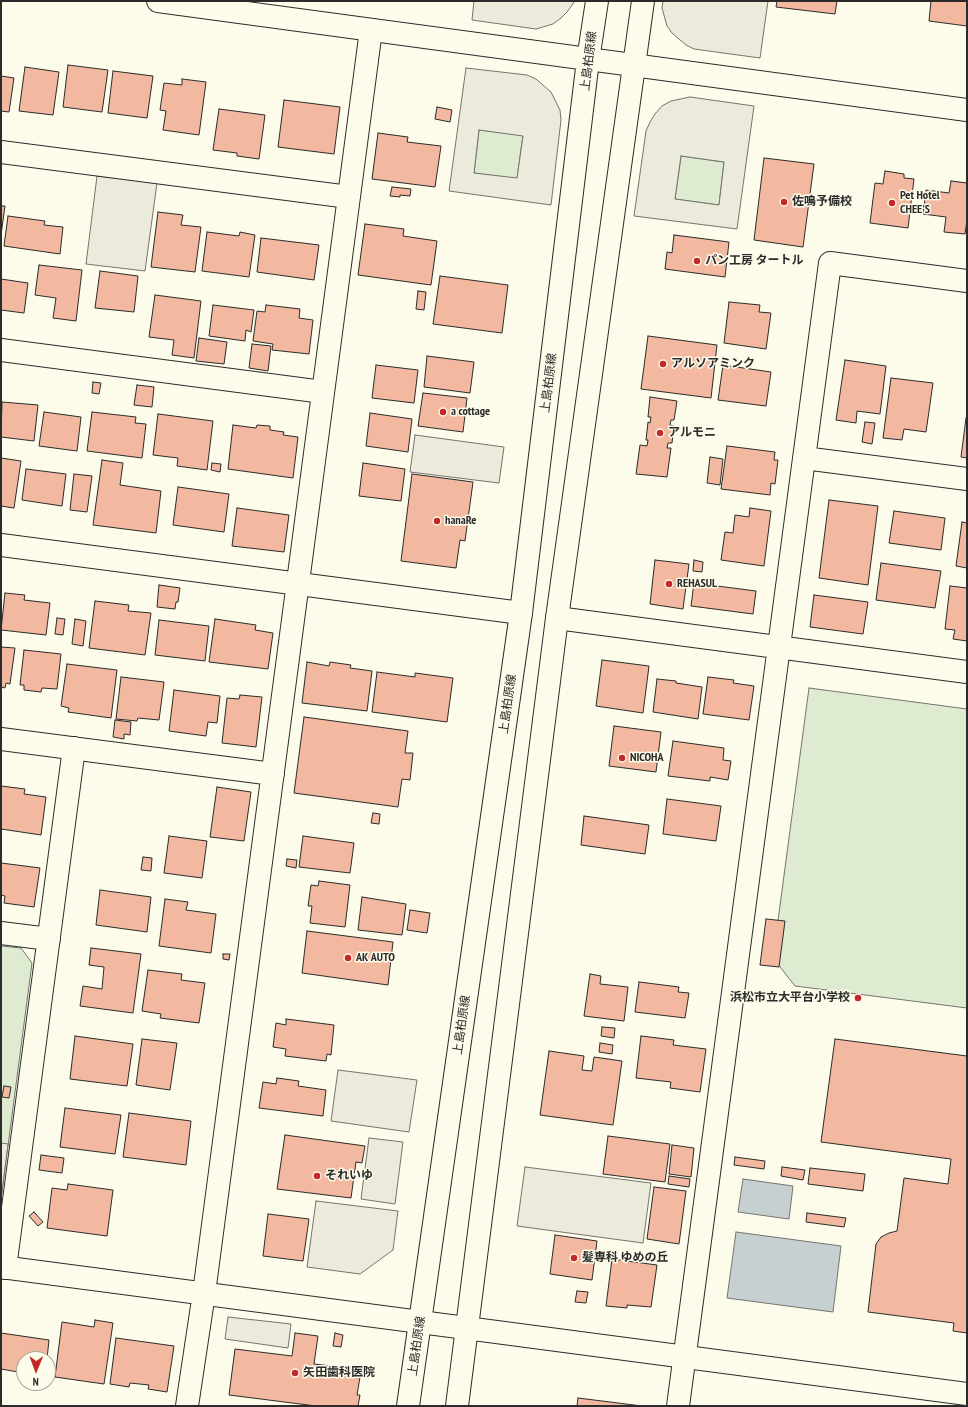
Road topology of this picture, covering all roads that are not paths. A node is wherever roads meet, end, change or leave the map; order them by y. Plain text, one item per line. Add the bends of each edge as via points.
1 (158, 1) edge
2 (597, 1) edge
3 (643, 1) edge
4 (371, 30) junction
5 (588, 60) junction
6 (635, 66) junction
7 (967, 110) edge
8 (1, 152) edge
9 (349, 197) junction
10 (967, 281) edge
11 (1, 350) edge
12 (323, 392) junction
13 (804, 458) junction
14 (967, 479) edge
15 (1, 545) edge
16 (298, 584) junction
17 (521, 613) junction
18 (557, 618) junction
19 (779, 647) junction
20 (967, 672) edge
21 (1, 739) edge
22 (74, 748) junction
23 (273, 774) junction
24 (1, 933) edge
25 (49, 939) junction
26 (3, 1267) edge
27 (204, 1293) junction
28 (420, 1322) junction
29 (466, 1328) junction
30 (685, 1356) junction
31 (967, 1394) edge
32 (187, 1406) edge
33 (408, 1406) edge
34 (457, 1406) edge
35 (678, 1406) edge

1 - 4 street
2 - 5 street, 上島柏原線
3 - 6 street
4 - 5 street
4 - 9 street
5 - 6 street
5 - 17 street, 上島柏原線
6 - 7 street
6 - 18 street
8 - 9 street
9 - 12 street
10 - 13 street via 830,263
11 - 12 street
12 - 16 street
13 - 14 street
13 - 19 street
15 - 16 street
16 - 17 street
16 - 23 street
17 - 28 street, 上島柏原線
18 - 19 street
18 - 29 street
19 - 20 street
19 - 30 street
21 - 22 street
22 - 23 street
22 - 25 street
23 - 27 street
24 - 25 street
25 - 26 street
26 - 27 street
27 - 28 street
27 - 32 street
28 - 29 street
28 - 33 street, 上島柏原線
29 - 30 street
29 - 34 street
30 - 31 street
30 - 35 street

